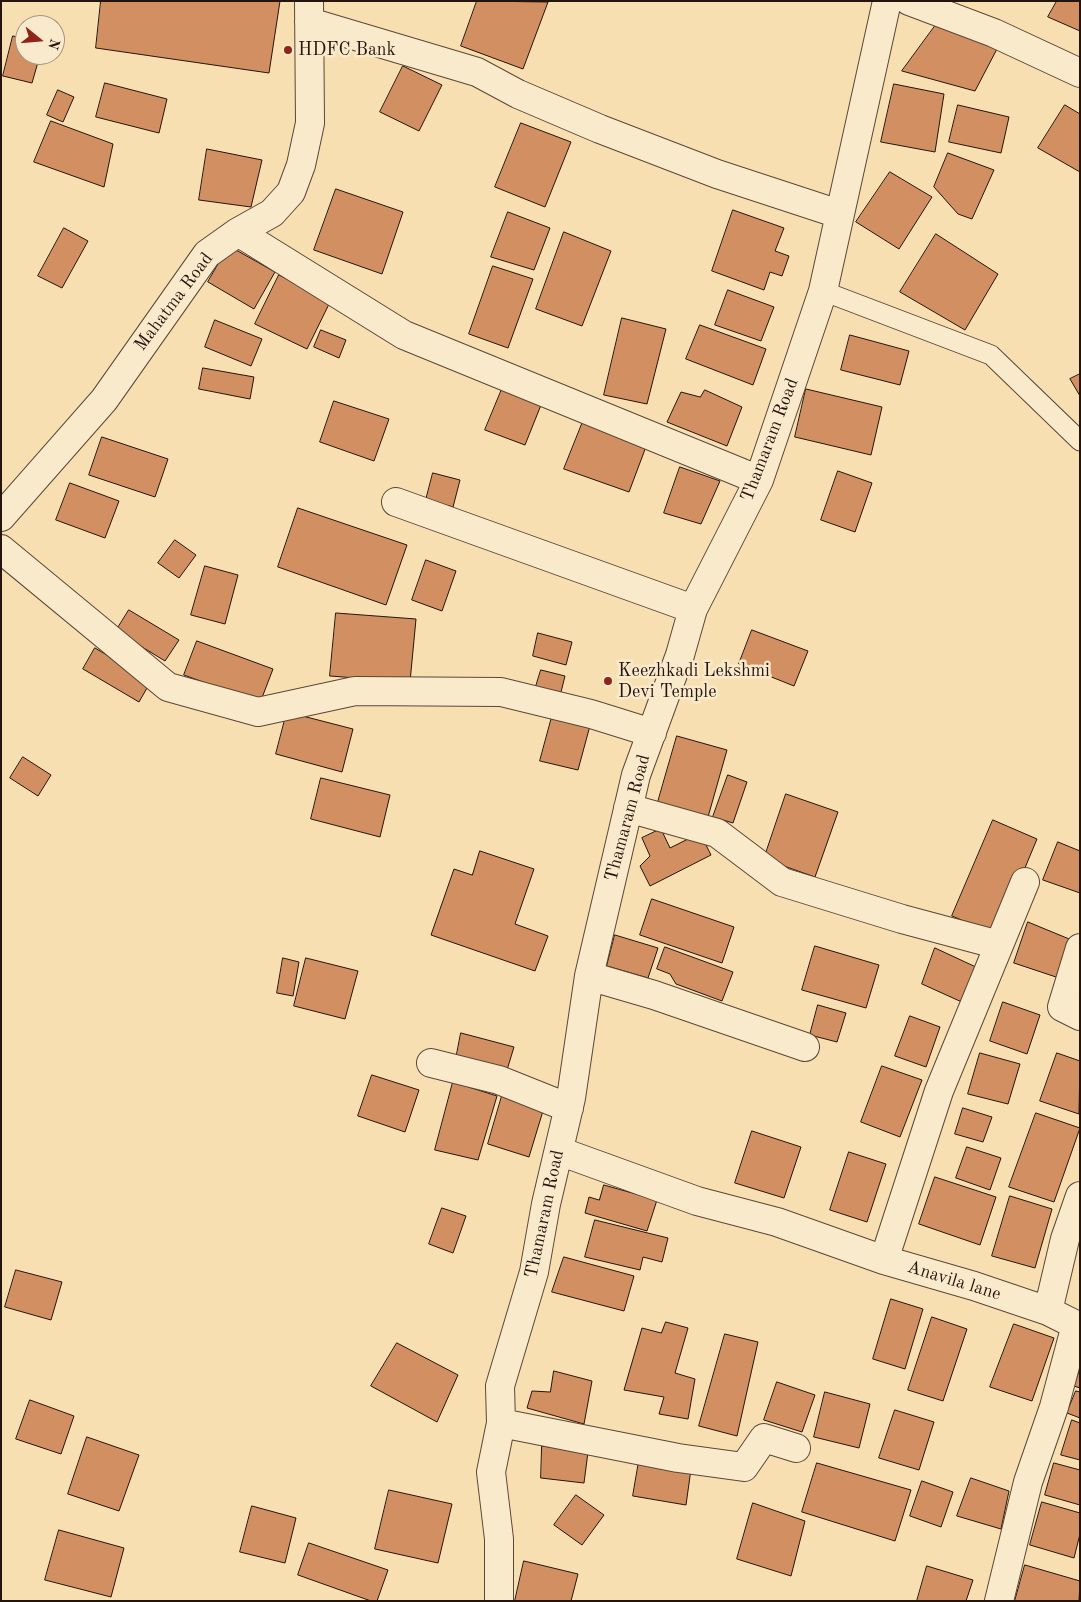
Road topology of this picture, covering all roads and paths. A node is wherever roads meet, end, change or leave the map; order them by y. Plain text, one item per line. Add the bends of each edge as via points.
1 (886, 1) edge
2 (909, 1) edge
3 (309, 12) edge
4 (1080, 73) edge
5 (839, 214) junction
6 (238, 232) junction
7 (823, 291) junction
8 (1080, 441) edge
9 (759, 480) junction
10 (396, 502) dead end
11 (1, 517) edge
12 (1, 549) edge
13 (693, 609) junction
14 (652, 733) junction
15 (628, 808) junction
16 (1025, 882) dead end
17 (999, 945) junction
18 (1080, 948) edge
19 (589, 976) junction
20 (1080, 1016) edge
21 (805, 1047) dead end
22 (430, 1063) dead end
23 (569, 1108) junction
24 (559, 1151) junction
25 (1080, 1196) edge
26 (884, 1260) junction
27 (1048, 1311) junction
28 (501, 1423) junction
29 (796, 1448) dead end
30 (499, 1601) edge
31 (1000, 1601) edge

1 - 5 street, Thamaram Road
2 - 4 street via 994,33
3 - 5 street via 477,72 518,94 600,129 717,174
3 - 6 street, Mahatma Road via 310,123 301,165 292,192 272,213
5 - 7 street, Thamaram Road
6 - 9 street via 404,335
6 - 11 street, Mahatma Road via 207,254 104,400
7 - 8 lane via 991,355
7 - 9 street, Thamaram Road
9 - 13 street, Thamaram Road
10 - 13 street
12 - 14 street via 168,687 258,712 355,691 501,692
13 - 14 street, Thamaram Road
14 - 15 street, Thamaram Road via 636,774
15 - 17 street via 717,834 782,882
15 - 19 street, Thamaram Road
16 - 17 street
17 - 26 street via 939,1090
18 - 20 street via 1062,1007
19 - 21 street
19 - 23 street, Thamaram Road
22 - 23 street via 499,1080
23 - 24 street, Thamaram Road
24 - 26 street, Anavila lane via 697,1201 777,1222
24 - 28 street, Thamaram Road via 534,1272 500,1386
25 - 27 street
26 - 27 street, Anavila lane
27 - 31 street, Anavila lane via 1076,1325 1054,1407 1028,1482
28 - 29 street via 678,1458 744,1467 764,1438
28 - 30 street, Thamaram Road via 491,1472 499,1539

